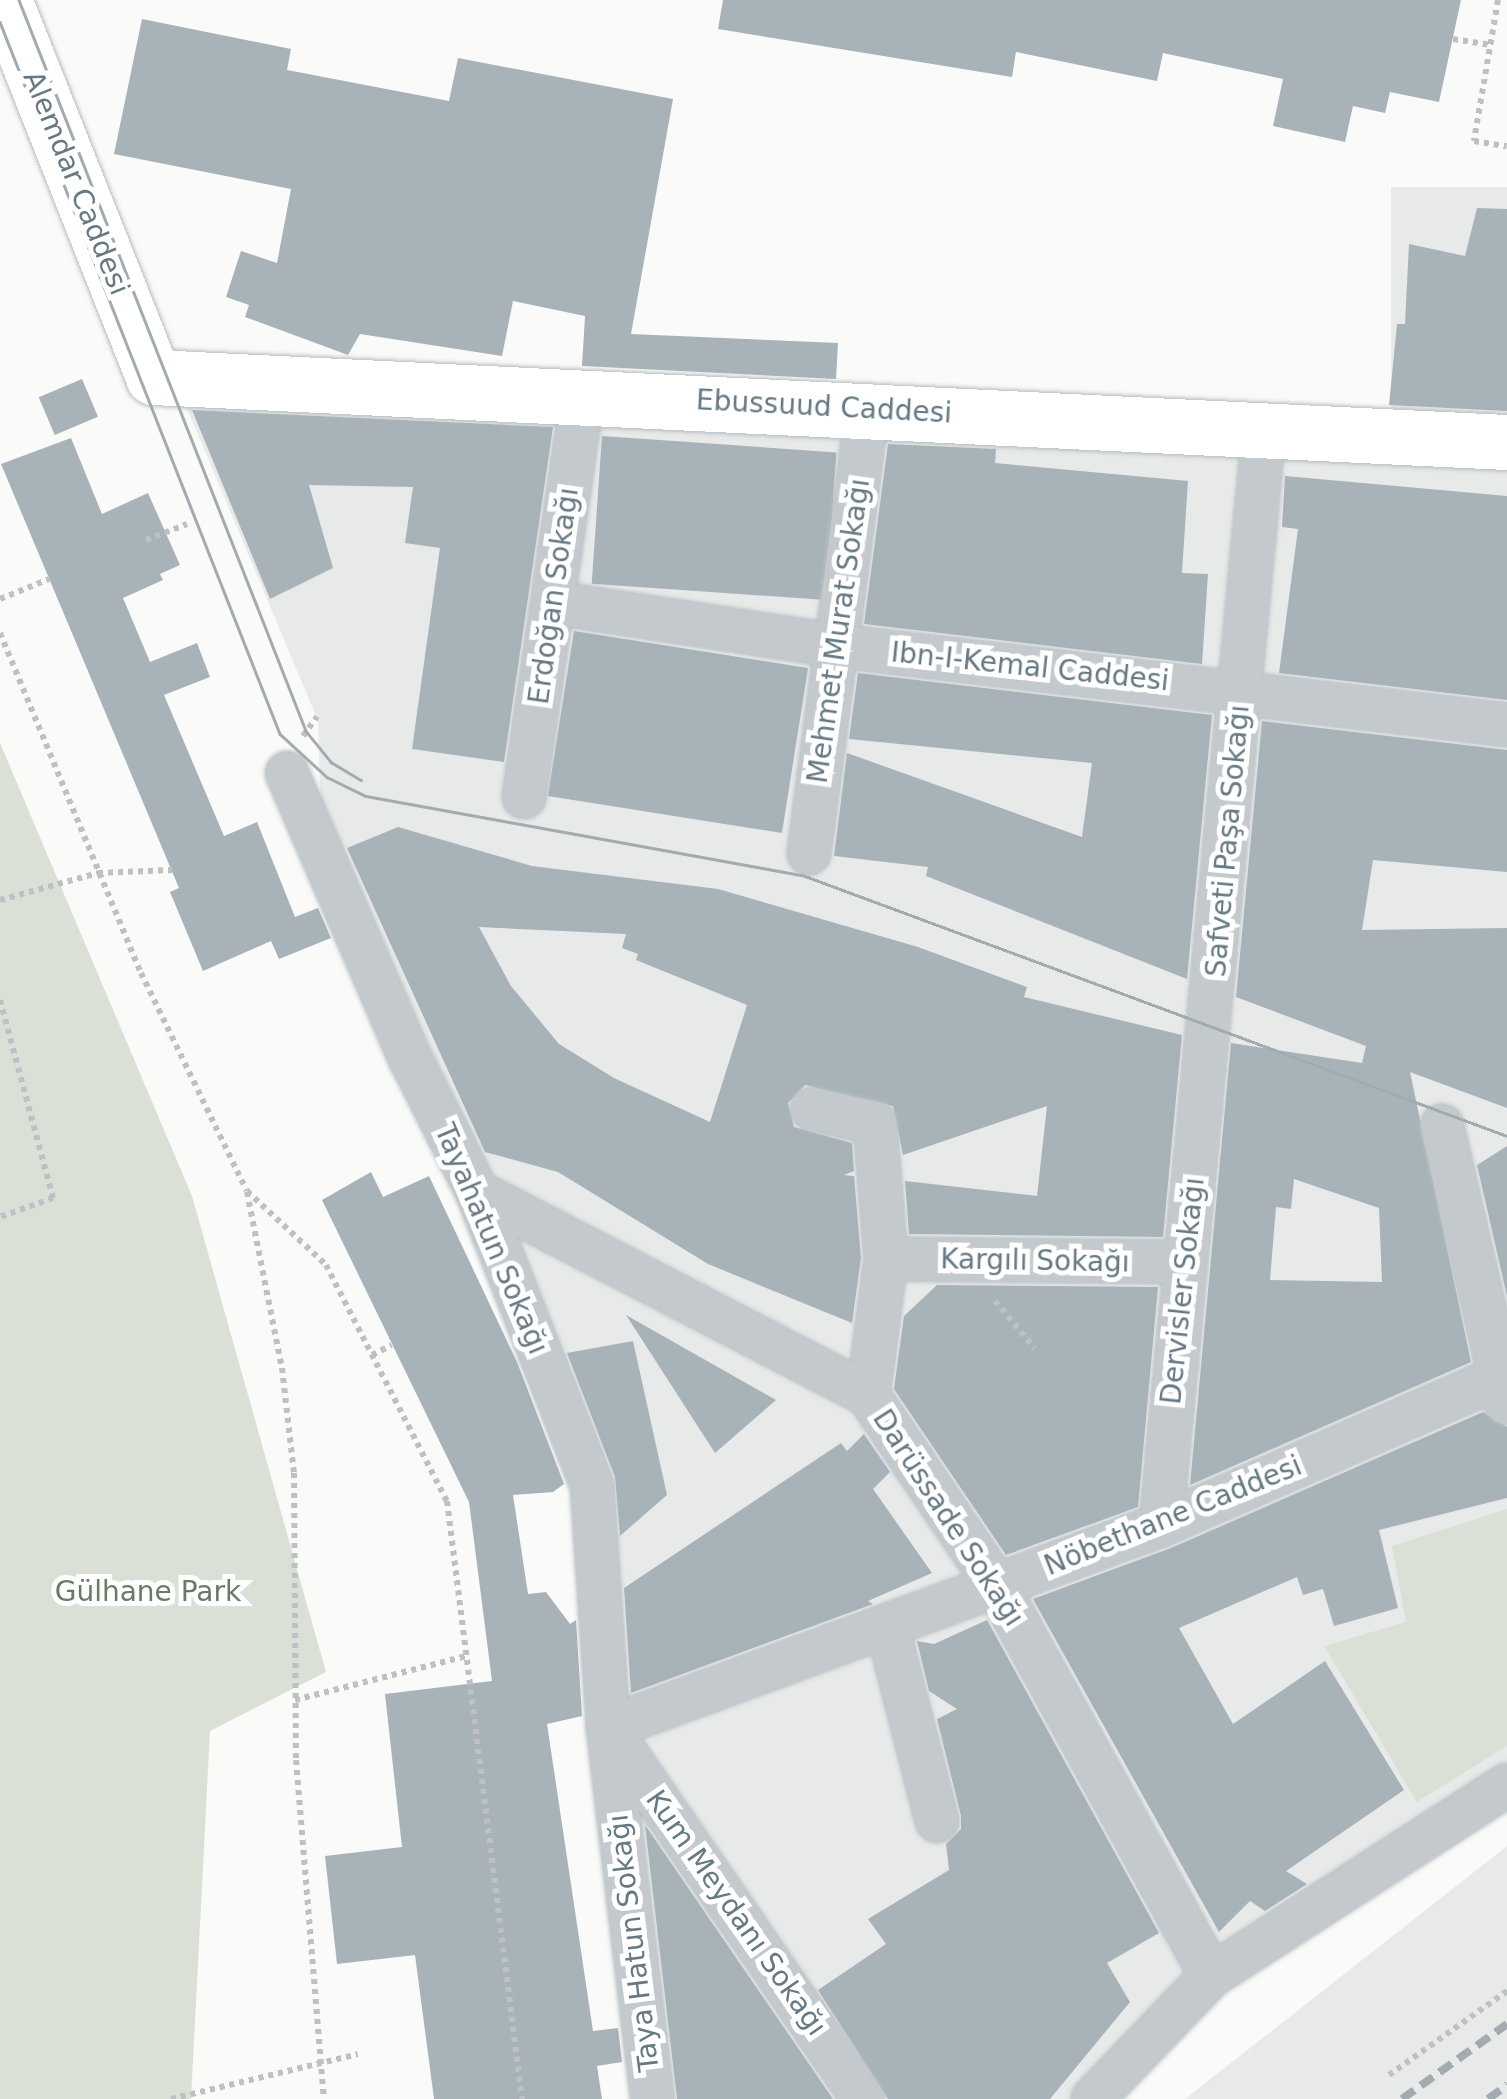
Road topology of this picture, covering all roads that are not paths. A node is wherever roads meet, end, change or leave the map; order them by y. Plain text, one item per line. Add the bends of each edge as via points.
1 (4, 0) edge
2 (149, 366) joint
3 (583, 395) junction
4 (867, 410) junction
5 (1264, 430) junction
6 (1507, 442) edge
7 (554, 603) junction
8 (839, 646) junction
9 (1242, 691) junction
10 (1507, 725) edge
11 (287, 773) dead end
12 (524, 797) dead end
13 (809, 853) dead end
14 (1207, 1057) joint
15 (812, 1109) dead end
16 (1442, 1126) dead end
17 (477, 1192) junction
18 (886, 1259) junction
19 (1185, 1262) junction
20 (1504, 1386) edge
21 (868, 1395) junction
22 (1161, 1525) junction
23 (998, 1586) junction
24 (887, 1626) junction
25 (608, 1728) junction
26 (1507, 1785) edge
27 (937, 1821) dead end
28 (1211, 1976) junction
29 (652, 2099) edge
30 (864, 2099) edge
31 (1093, 2099) edge

1 - 2 main road, Alemdar Caddesi
2 - 3 main road, Ebussuud Caddesi via 153,376 172,378
3 - 4 main road, Ebussuud Caddesi
3 - 7 street, Erdoğan Sokağı
4 - 5 main road, Ebussuud Caddesi
4 - 8 street, Mehmet Murat Sokağı
5 - 6 main road, Ebussuud Caddesi
5 - 9 street, Safveti Paşa Sokağı
7 - 8 street, Ibn-I-Kemal Caddesi
7 - 12 street, Erdoğan Sokağı
8 - 9 street, Ibn-I-Kemal Caddesi
8 - 13 street, Mehmet Murat Sokağı
9 - 10 street, Ibn-I-Kemal Caddesi
9 - 14 street, Safveti Paşa Sokağı
11 - 17 street, Tayahatun Sokağı via 410,1058
14 - 19 street, Dervisler Sokağı
15 - 18 street via 875,1123
16 - 20 street
17 - 21 street, Darüssade Sokağı
17 - 25 street, Tayahatun Sokağı via 592,1486
18 - 19 street, Kargılı Sokağı
18 - 21 street
19 - 22 street, Dervisler Sokağı
20 - 22 street, Nöbethane Caddesi
21 - 23 street, Darüssade Sokağı
22 - 23 street, Nöbethane Caddesi
23 - 24 street, Nöbethane Caddesi
23 - 28 street, Darüssade Sokağı
24 - 25 street, Nöbethane Caddesi
24 - 27 street
25 - 29 street, Taya Hatun Sokağı
25 - 30 street, Kum Meydanı Sokağı
26 - 28 street
28 - 31 street

